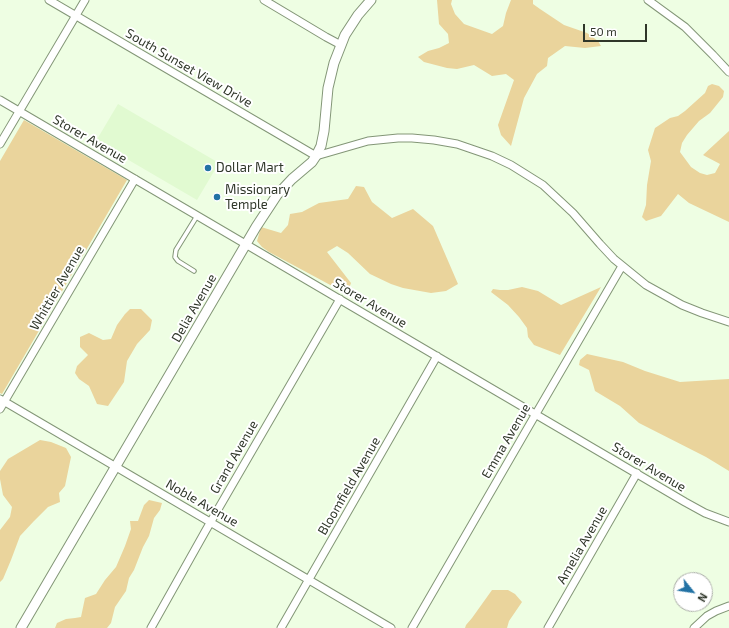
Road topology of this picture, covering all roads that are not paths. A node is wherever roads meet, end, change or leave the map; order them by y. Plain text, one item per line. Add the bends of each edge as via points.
1 (49, 0) edge
2 (85, 0) edge
3 (264, 0) edge
4 (371, 0) edge
5 (648, 0) edge
6 (76, 16) junction
7 (341, 45) junction
8 (729, 72) edge
9 (0, 100) edge
10 (19, 111) junction
11 (0, 144) edge
12 (316, 156) junction
13 (135, 179) junction
14 (197, 216) junction
15 (246, 244) junction
16 (622, 266) junction
17 (194, 271) dead end
18 (340, 299) junction
19 (729, 322) edge
20 (437, 356) junction
21 (2, 400) edge
22 (0, 409) edge
23 (536, 414) junction
24 (116, 467) junction
25 (637, 473) junction
26 (210, 522) junction
27 (729, 522) edge
28 (309, 580) junction
29 (729, 606) edge
30 (21, 628) edge
31 (151, 628) edge
32 (281, 628) edge
33 (391, 628) edge
34 (412, 628) edge
35 (548, 628) edge
36 (694, 628) edge

1 - 6 street, South Sunset View Drive
2 - 6 street
3 - 7 street
4 - 7 street, Delia Avenue via 358,15
5 - 8 street via 685,27
6 - 10 street
6 - 12 street, South Sunset View Drive
7 - 12 street, Delia Avenue via 331,74 324,131
9 - 10 street, Storer Avenue
10 - 11 street
10 - 13 street, Storer Avenue
12 - 15 street, Delia Avenue via 277,195
12 - 16 street via 368,141 398,138 434,140 481,151 511,165 542,185 573,213
13 - 14 street, Storer Avenue
13 - 21 street, Whittier Avenue
14 - 15 street, Storer Avenue
14 - 17 lane via 176,250 175,257
15 - 18 street, Storer Avenue
15 - 24 street, Delia Avenue
16 - 19 street via 646,285 682,305
16 - 23 street, Emma Avenue
18 - 20 street, Storer Avenue
18 - 26 street, Grand Avenue
20 - 23 street, Storer Avenue
20 - 28 street, Bloomfield Avenue
21 - 22 street, Whittier Avenue
21 - 24 street, Noble Avenue
23 - 25 street, Storer Avenue
23 - 34 street, Emma Avenue
24 - 26 street, Noble Avenue
24 - 30 street, Delia Avenue
25 - 27 street, Storer Avenue via 705,513
25 - 35 street, Amelia Avenue
26 - 28 street, Noble Avenue
26 - 31 street, Grand Avenue
28 - 32 street, Bloomfield Avenue
28 - 33 street, Noble Avenue
29 - 36 street via 707,616

